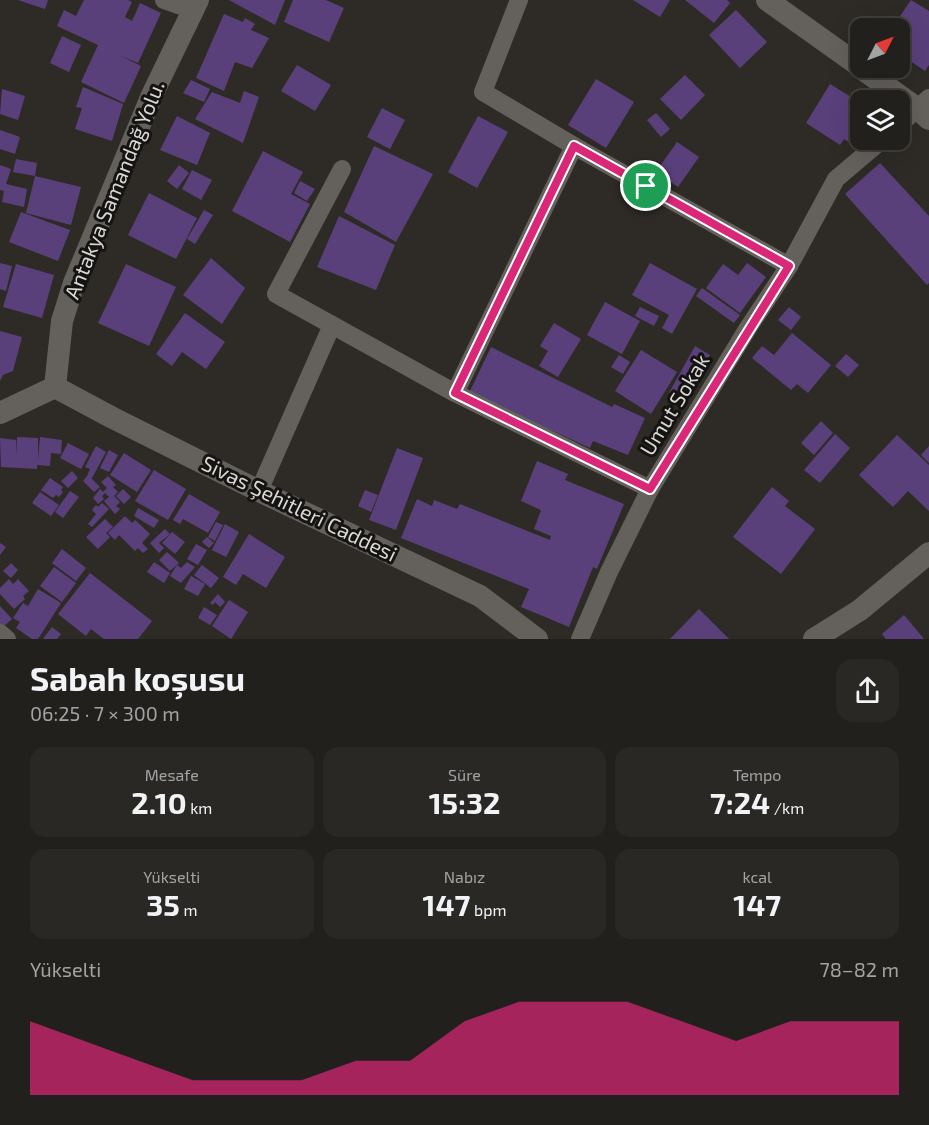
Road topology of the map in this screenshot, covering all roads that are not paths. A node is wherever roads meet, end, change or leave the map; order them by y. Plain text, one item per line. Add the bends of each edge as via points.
1 (164, 0) edge
2 (519, 0) edge
3 (767, 0) edge
4 (195, 5) edge
5 (850, 59) edge
6 (878, 78) edge
7 (925, 109) edge
8 (910, 118) edge
9 (574, 146) junction
10 (870, 150) edge
11 (342, 169) dead end
12 (789, 266) junction
13 (332, 325) junction
14 (55, 387) junction
15 (455, 393) junction
16 (0, 413) edge
17 (650, 489) junction
18 (259, 491) junction
19 (929, 553) edge
20 (0, 633) edge
21 (7, 639) edge
22 (537, 639) edge
23 (580, 639) edge
24 (814, 639) edge

1 - 4 street
2 - 9 street via 483,92
3 - 5 street
4 - 14 street, Antakya Samandağ Yolu. via 152,95 75,283 62,321
6 - 7 street
7 - 8 street
9 - 12 street
9 - 15 street
10 - 12 street, Umut Sokak via 836,179
11 - 13 street via 276,294
12 - 17 street, Umut Sokak
13 - 15 street
13 - 18 street
14 - 16 street
14 - 18 street, Sivas Şehitleri Caddesi
15 - 17 street
17 - 23 street, Umut Sokak
18 - 22 street, Sivas Şehitleri Caddesi via 480,596
19 - 24 street via 860,610
20 - 21 street

